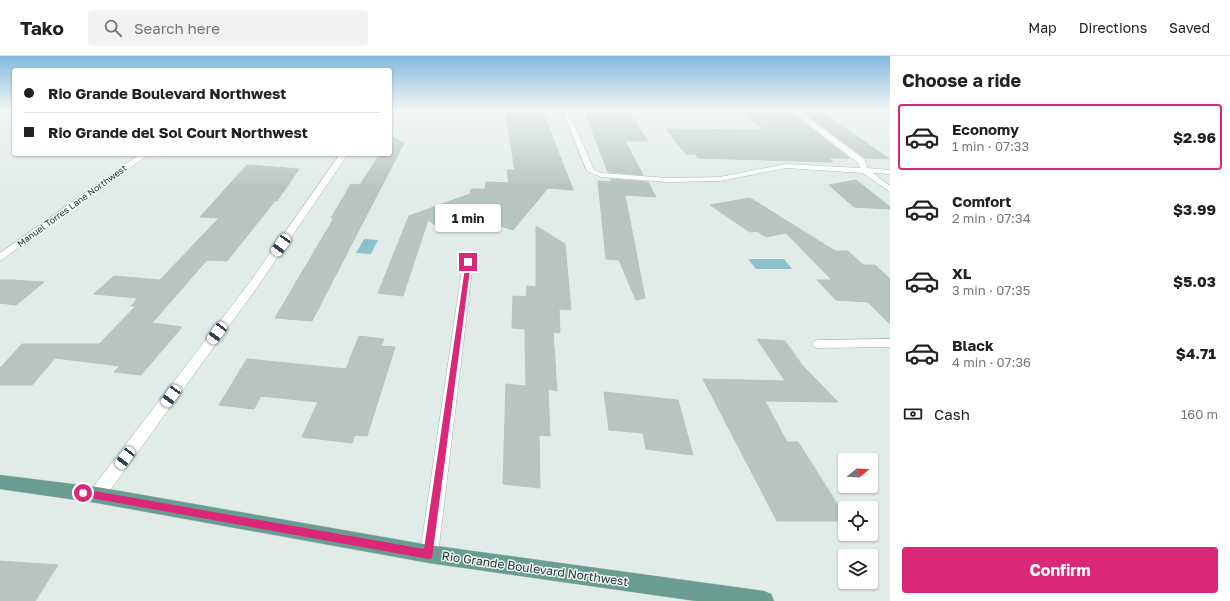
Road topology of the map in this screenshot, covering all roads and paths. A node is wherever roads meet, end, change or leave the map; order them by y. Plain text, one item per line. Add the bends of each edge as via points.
1 (575, 135) edge
2 (827, 135) edge
3 (142, 156) edge
4 (343, 156) edge
5 (864, 170) junction
6 (890, 172) edge
7 (890, 190) edge
8 (0, 258) edge
9 (468, 262) dead end
10 (890, 343) edge
11 (818, 344) dead end
12 (0, 482) edge
13 (97, 495) junction
14 (429, 554) junction
15 (764, 601) edge

1 - 5 street via 590,171 601,175 701,180 720,179 786,166
2 - 5 street via 862,162
3 - 8 street, Manuel Torres Lane Northwest
4 - 13 street via 254,284
5 - 6 street
5 - 7 street
9 - 14 street
10 - 11 street
12 - 13 main road, Rio Grande Boulevard Northwest
13 - 14 main road, Rio Grande Boulevard Northwest
14 - 15 main road, Rio Grande Boulevard Northwest

